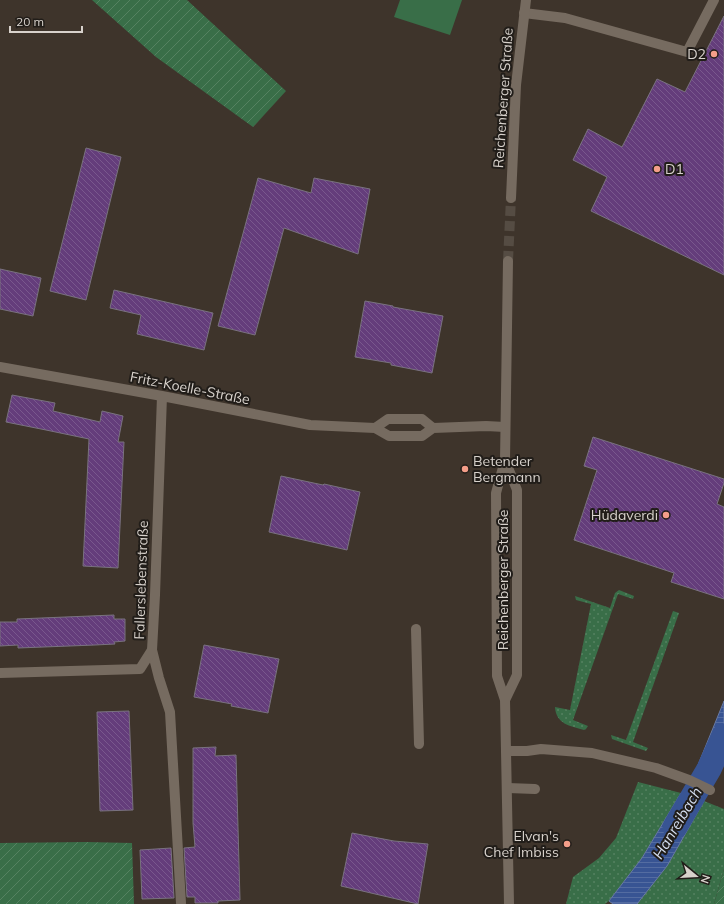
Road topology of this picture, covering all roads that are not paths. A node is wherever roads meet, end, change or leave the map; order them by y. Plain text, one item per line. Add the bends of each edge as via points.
1 (526, 0) edge
2 (714, 0) edge
3 (524, 13) junction
4 (511, 198) tunnel mouth
5 (508, 261) tunnel mouth
6 (0, 367) edge
7 (162, 396) junction
8 (505, 427) junction
9 (375, 428) junction
10 (433, 428) junction
11 (505, 460) junction
12 (416, 629) dead end
13 (152, 650) junction
14 (0, 672) edge
15 (505, 700) junction
16 (419, 744) dead end
17 (506, 751) junction
18 (507, 788) junction
19 (535, 789) dead end
20 (710, 790) dead end
21 (181, 903) edge
22 (509, 904) edge

1 - 3 street, Reichenberger Straße
2 - 3 street via 687,52 565,18
3 - 4 street, Reichenberger Straße via 516,85
5 - 8 street, Reichenberger Straße
6 - 7 street, Fritz-Koelle-Straße
7 - 9 street, Fritz-Koelle-Straße via 310,425
7 - 13 street, Fallerslebenstraße
8 - 10 street, Fritz-Koelle-Straße
8 - 11 street, Reichenberger Straße
9 - 10 street, Fritz-Koelle-Straße via 389,436 408,437 422,436
9 - 10 street via 388,419 422,419
11 - 15 street, Reichenberger Straße via 496,490 497,676
11 - 15 street, Reichenberger Straße via 517,490 517,675
12 - 16 street
13 - 14 street, Fallerslebenstraße via 140,669
13 - 21 street via 170,712
15 - 17 street, Reichenberger Straße
17 - 18 street, Reichenberger Straße
17 - 20 street via 541,749 592,753 656,768
18 - 19 street
18 - 22 street, Reichenberger Straße

